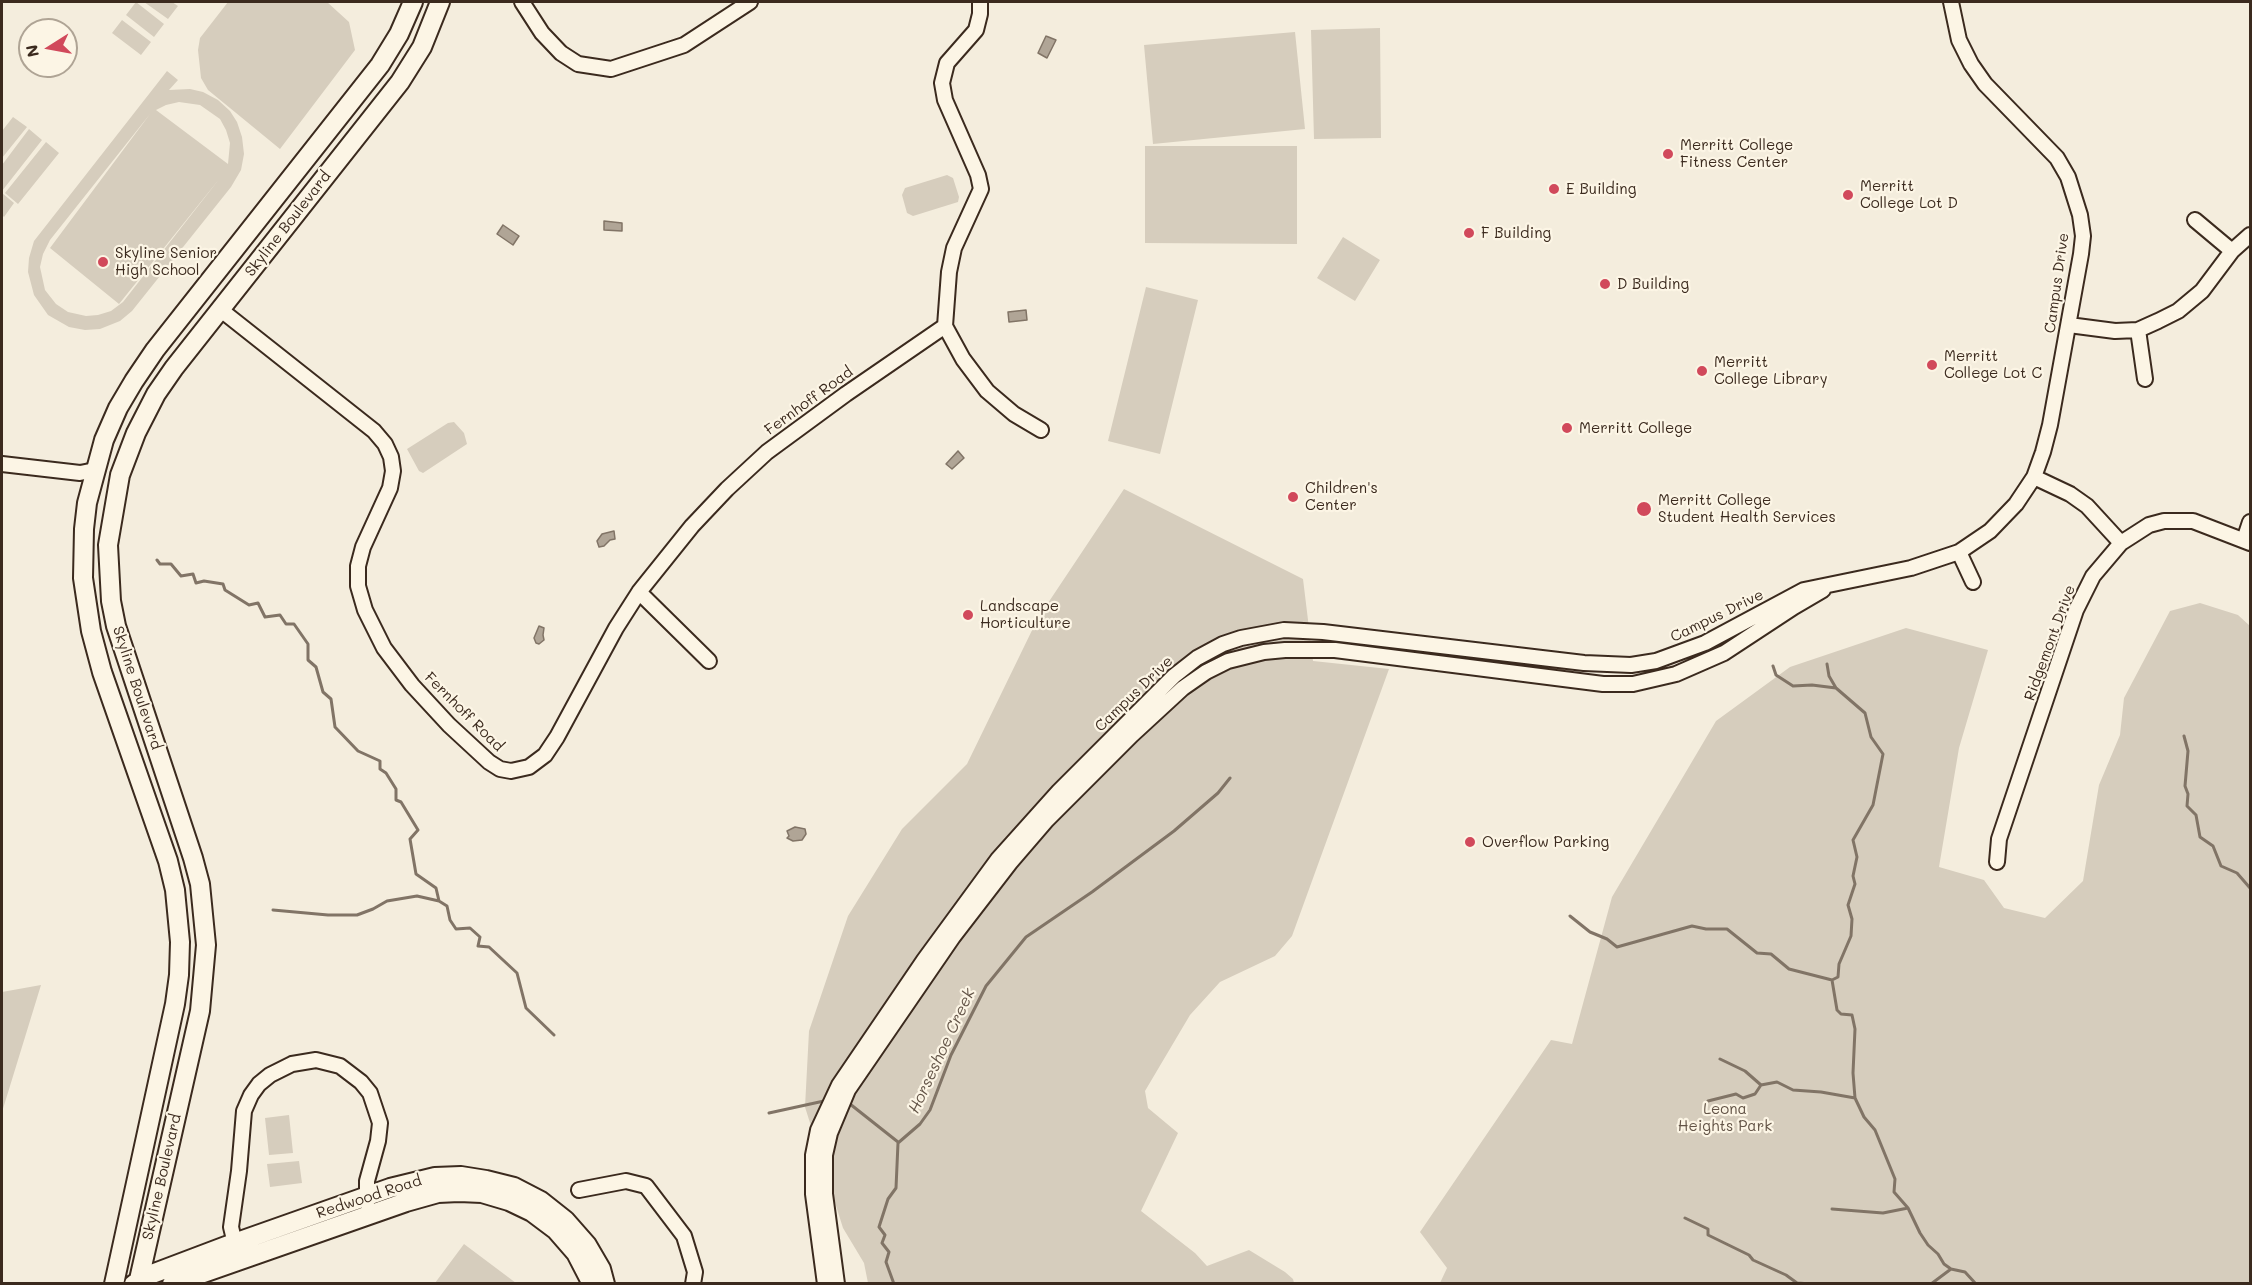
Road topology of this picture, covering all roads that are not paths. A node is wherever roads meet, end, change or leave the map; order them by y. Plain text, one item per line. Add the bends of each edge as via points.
1 (413, 2) edge
2 (440, 2) edge
3 (522, 2) edge
4 (750, 2) edge
5 (980, 2) edge
6 (1951, 2) edge
7 (2195, 220) dead end
8 (2250, 235) edge
9 (2232, 251) junction
10 (221, 309) junction
11 (2069, 325) junction
12 (945, 326) junction
13 (2138, 330) junction
14 (2145, 379) dead end
15 (1041, 430) dead end
16 (2, 464) edge
17 (95, 470) junction
18 (120, 475) junction
19 (2034, 477) junction
20 (2250, 522) edge
21 (2247, 542) edge
22 (2121, 543) junction
23 (1959, 552) junction
24 (1973, 582) dead end
25 (1833, 585) junction
26 (639, 592) junction
27 (709, 661) dead end
28 (1997, 862) dead end
29 (870, 1049) junction
30 (818, 1177) junction
31 (579, 1190) dead end
32 (367, 1196) junction
33 (367, 1215) junction
34 (148, 1238) junction
35 (236, 1252) junction
36 (184, 1262) junction
37 (137, 1282) edge
38 (114, 1284) edge
39 (172, 1284) edge
40 (592, 1284) edge
41 (605, 1284) edge
42 (693, 1284) edge
43 (825, 1284) edge
44 (837, 1284) edge

1 - 17 main road, Skyline Boulevard via 380,65 155,350 107,433
2 - 10 main road, Skyline Boulevard via 422,47 400,82
3 - 4 street via 561,53 578,64 610,69 684,45
5 - 12 street via 976,30 947,63 942,83 945,100 981,189 954,248
6 - 11 street, Campus Drive via 1959,40 1971,64 1985,84 2057,158 2076,196 2083,236
7 - 9 street
8 - 9 street
9 - 13 street via 2202,291 2178,311
10 - 18 main road, Skyline Boulevard via 156,394
10 - 26 street, Fernhoff Road via 374,431 385,444 393,471 390,488 358,566 358,586 365,610 384,648 412,685 489,762 500,769 522,770 545,755
11 - 13 street
11 - 19 street, Campus Drive via 2050,425
12 - 15 street via 963,360 987,392
12 - 26 street, Fernhoff Road via 767,452 692,526
13 - 14 street
16 - 17 street via 80,473
17 - 18 main road
17 - 38 main road, Skyline Boulevard via 84,538 83,578 89,622 102,672 168,861 180,942 175,1004
18 - 34 main road, Skyline Boulevard via 108,545 116,626 193,858 200,884 206,945 200,1011
19 - 22 street via 2087,506
19 - 23 street, Campus Drive via 2005,516
20 - 21 street
21 - 22 street, Ridgemont Drive via 2193,521 2179,520 2149,525
22 - 28 street, Ridgemont Drive via 2093,576 2076,610 1999,839
23 - 24 street
23 - 25 street, Campus Drive via 1911,568
25 - 29 street, Campus Drive via 1724,653 1676,674 1633,684 1321,649 1264,652 1228,661 1183,688 1047,820
25 - 29 street, Campus Drive via 1804,590 1677,655 1631,665 1584,663 1323,632 1284,630 1223,644 1174,676 1059,791 999,859 931,950
26 - 27 street
29 - 30 street, Campus Drive via 838,1110
30 - 43 street, Campus Drive
30 - 44 street, Campus Drive
31 - 42 street via 626,1181 646,1186 684,1236 695,1272
32 - 33 street
32 - 35 main road, Redwood Road
32 - 35 street via 380,1123 370,1093 340,1066 316,1060 292,1064 259,1084 244,1111 231,1227
32 - 41 main road, Redwood Road via 435,1177 461,1176 514,1187 565,1220 587,1245
33 - 35 main road, Redwood Road
33 - 40 main road, Redwood Road via 438,1194 482,1193 509,1201 556,1230 576,1253
34 - 36 main road via 157,1258
34 - 37 main road, Skyline Boulevard
35 - 36 main road, Redwood Road
35 - 39 main road, Redwood Road
36 - 37 main road, Redwood Road

